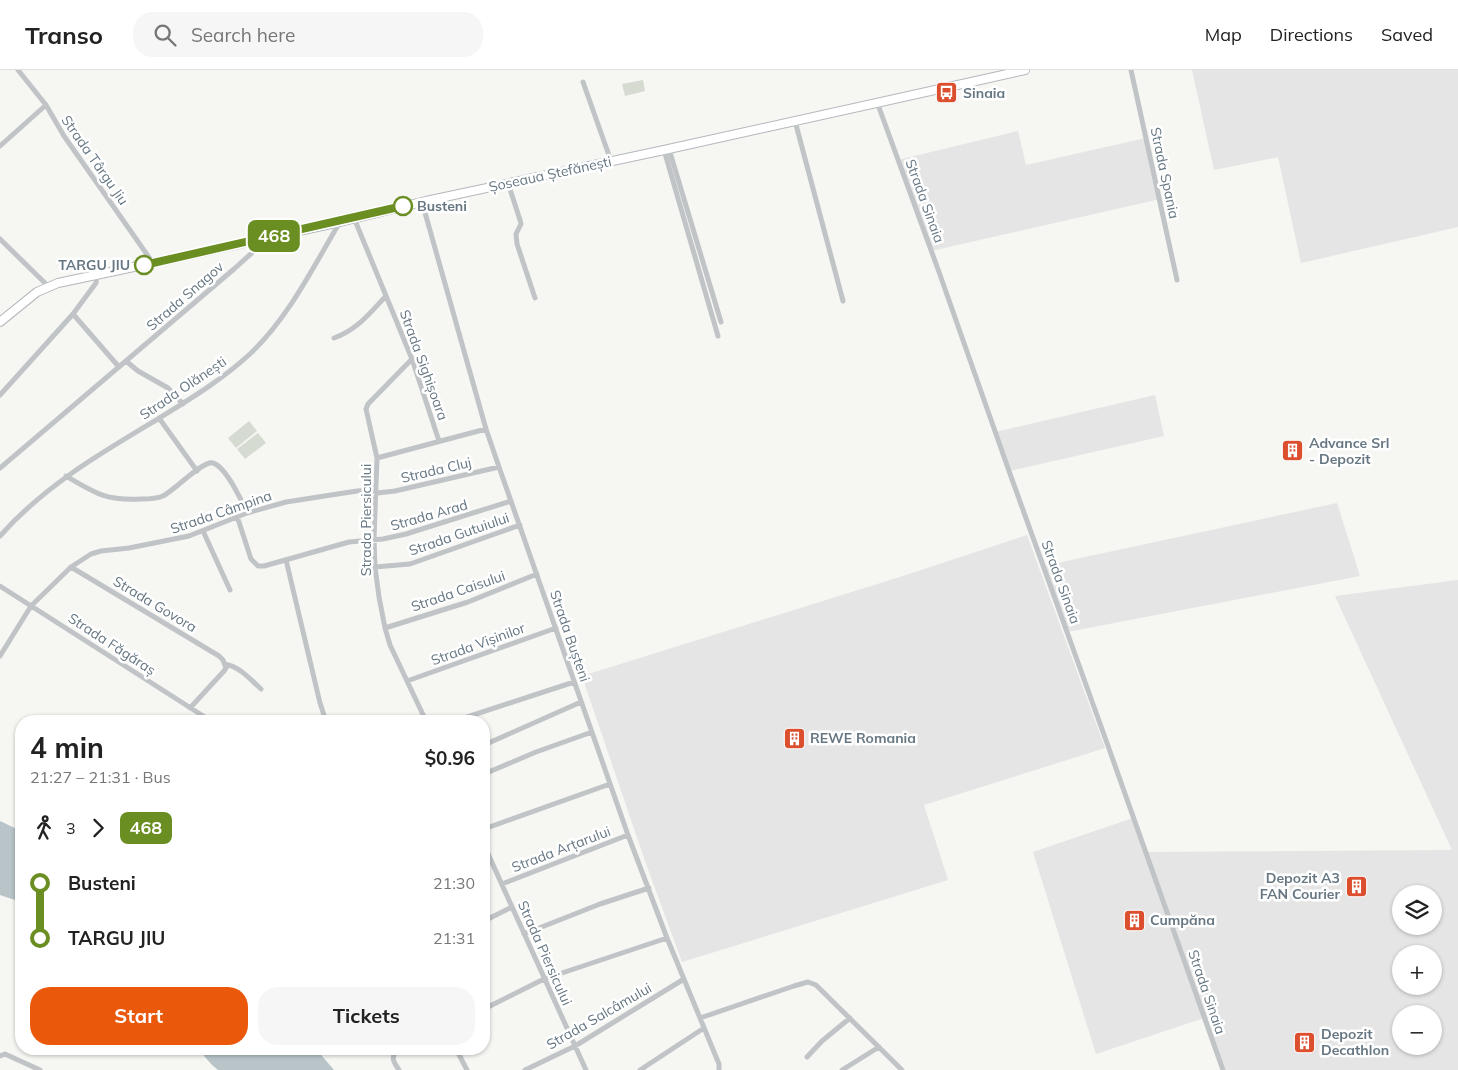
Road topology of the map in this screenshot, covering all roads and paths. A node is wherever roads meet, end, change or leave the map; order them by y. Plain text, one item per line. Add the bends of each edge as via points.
1 (18, 70) edge
2 (1025, 70) edge
3 (1131, 70) edge
4 (583, 82) dead end
5 (878, 102) junction
6 (46, 105) junction
7 (795, 121) junction
8 (0, 146) edge
9 (666, 149) junction
10 (611, 161) junction
11 (508, 183) junction
12 (422, 202) junction
13 (354, 218) junction
14 (340, 222) junction
15 (262, 238) junction
16 (0, 239) edge
17 (153, 263) junction
18 (97, 274) junction
19 (1177, 280) dead end
20 (48, 286) junction
21 (386, 296) junction
22 (535, 298) dead end
23 (843, 300) dead end
24 (73, 314) junction
25 (0, 322) edge
26 (721, 322) dead end
27 (718, 336) dead end
28 (334, 338) dead end
29 (412, 359) junction
30 (126, 361) junction
31 (119, 367) junction
32 (0, 394) edge
33 (183, 404) junction
34 (159, 418) junction
35 (486, 428) junction
36 (439, 441) junction
37 (377, 458) junction
38 (499, 467) junction
39 (0, 468) edge
40 (196, 471) junction
41 (66, 476) junction
42 (377, 493) junction
43 (512, 501) junction
44 (247, 513) junction
45 (237, 516) junction
46 (520, 526) junction
47 (203, 531) junction
48 (0, 536) edge
49 (374, 539) junction
50 (286, 560) junction
51 (71, 567) junction
52 (375, 567) junction
53 (537, 574) junction
54 (0, 586) edge
55 (230, 590) dead end
56 (32, 606) junction
57 (385, 628) junction
58 (556, 628) junction
59 (0, 656) edge
60 (225, 664) junction
61 (407, 681) junction
62 (574, 682) junction
63 (260, 689) dead end
64 (581, 702) junction
65 (190, 708) junction
66 (201, 715) edge
67 (325, 715) edge
68 (423, 715) edge
69 (473, 715) edge
70 (592, 732) junction
71 (490, 742) edge
72 (490, 771) edge
73 (610, 784) junction
74 (490, 827) edge
75 (628, 834) junction
76 (490, 858) edge
77 (502, 884) junction
78 (649, 888) junction
79 (512, 906) junction
80 (490, 918) edge
81 (524, 934) junction
82 (667, 938) junction
83 (544, 979) junction
84 (684, 979) junction
85 (490, 1006) edge
86 (700, 1018) junction
87 (850, 1018) junction
88 (704, 1028) junction
89 (575, 1046) junction
90 (879, 1047) junction
91 (394, 1055) edge
92 (459, 1055) edge
93 (0, 1056) edge
94 (807, 1057) dead end
95 (40, 1070) edge
96 (399, 1070) edge
97 (467, 1070) edge
98 (525, 1070) edge
99 (586, 1070) edge
100 (640, 1070) edge
101 (719, 1070) edge
102 (842, 1070) edge
103 (902, 1070) edge
104 (1222, 1070) edge

1 - 6 street, Strada Târgu Jiu
2 - 5 main road, Șoseaua Ștefănești
3 - 19 street, Strada Spania
4 - 10 street
5 - 7 main road, Șoseaua Ștefănești
5 - 104 street, Strada Sinaia
6 - 8 street
6 - 17 street, Strada Târgu Jiu
7 - 9 main road, Șoseaua Ștefănești
7 - 23 street
9 - 10 main road, Șoseaua Ștefănești
9 - 26 street
9 - 27 street
10 - 11 main road, Șoseaua Ștefănești
11 - 12 main road, Șoseaua Ștefănești
11 - 22 street via 520,220 517,244
12 - 13 main road, Șoseaua Ștefănești
12 - 35 street, Strada Bușteni
13 - 14 main road, Șoseaua Ștefănești
13 - 21 street, Strada Sighișoara
14 - 15 main road, Șoseaua Ștefănești
14 - 33 street, Strada Olănești via 276,327 250,354
15 - 17 main road, Șoseaua Ștefănești
15 - 30 street, Strada Snagov via 257,248
16 - 20 street
17 - 18 main road, Șoseaua Ștefănești
18 - 20 main road, Șoseaua Ștefănești
18 - 24 street via 94,287
20 - 25 main road, Șoseaua Ștefănești
21 - 28 street, Strada Sighișoara via 353,329
21 - 29 street, Strada Sighișoara
24 - 31 street
24 - 32 street
29 - 36 street, Strada Sighișoara
29 - 37 street, Strada Piersicului via 366,406
30 - 31 street, Strada Snagov
30 - 33 street via 168,388
31 - 39 street, Strada Snagov
33 - 34 street, Strada Olănești
34 - 40 street
34 - 41 street, Strada Olănești
35 - 36 street, Strada Sighișoara
35 - 38 street, Strada Bușteni
36 - 37 street, Strada Sighișoara
37 - 42 street, Strada Piersicului
38 - 42 street, Strada Cluj
38 - 43 street, Strada Bușteni
40 - 41 street via 164,496 123,500 105,497
40 - 44 street via 207,463 215,464 224,472
41 - 48 street, Strada Olănești
42 - 44 street, Strada Câmpina via 369,490 322,496
42 - 49 street, Strada Piersicului
43 - 46 street, Strada Bușteni
43 - 49 street, Strada Arad via 406,534
44 - 45 street, Strada Câmpina
45 - 47 street, Strada Câmpina
45 - 50 street, Strada Arad via 251,559 258,566
46 - 52 street, Strada Gutuiului via 410,564
46 - 53 street, Strada Bușteni
47 - 51 street, Strada Câmpina via 156,544 101,551
47 - 55 street
49 - 50 street, Strada Arad via 349,542
49 - 52 street, Strada Piersicului
50 - 67 street
51 - 56 street, Strada Câmpina
51 - 60 street, Strada Govora via 219,656
52 - 57 street, Strada Piersicului
53 - 57 street, Strada Caisului via 468,602
53 - 58 street, Strada Bușteni
54 - 56 street, Strada Făgăraș
56 - 59 street, Strada Câmpina
56 - 65 street, Strada Făgăraș
57 - 61 street, Strada Piersicului
58 - 61 street, Strada Vișinilor
58 - 62 street, Strada Bușteni
60 - 63 street, Strada Govora via 241,671
60 - 65 street via 224,671
61 - 68 street, Strada Piersicului
62 - 64 street, Strada Bușteni
62 - 69 street
64 - 70 street, Strada Bușteni
64 - 71 street
65 - 66 street, Strada Făgăraș
70 - 72 street
70 - 73 street, Strada Bușteni
73 - 74 street
73 - 75 street, Strada Bușteni
75 - 77 street, Strada Arțarului
75 - 78 street, Strada Bușteni
76 - 77 street, Strada Piersicului
77 - 79 street, Strada Piersicului
78 - 81 street
78 - 82 street, Strada Bușteni
79 - 80 street
79 - 81 street, Strada Piersicului
81 - 83 street, Strada Piersicului
82 - 83 street
82 - 84 street, Strada Bușteni
83 - 85 street
83 - 89 street, Strada Piersicului
84 - 86 street, Strada Bușteni
84 - 89 street, Strada Salcâmului
86 - 87 street via 808,982 816,985
86 - 88 street, Strada Bușteni
87 - 90 street
87 - 94 street
88 - 100 street
88 - 101 street, Strada Bușteni via 720,1064
89 - 98 street, Strada Salcâmului
89 - 99 street, Strada Piersicului
90 - 102 street
90 - 103 street
91 - 96 street via 392,1060
92 - 97 street
93 - 95 street via 5,1054

